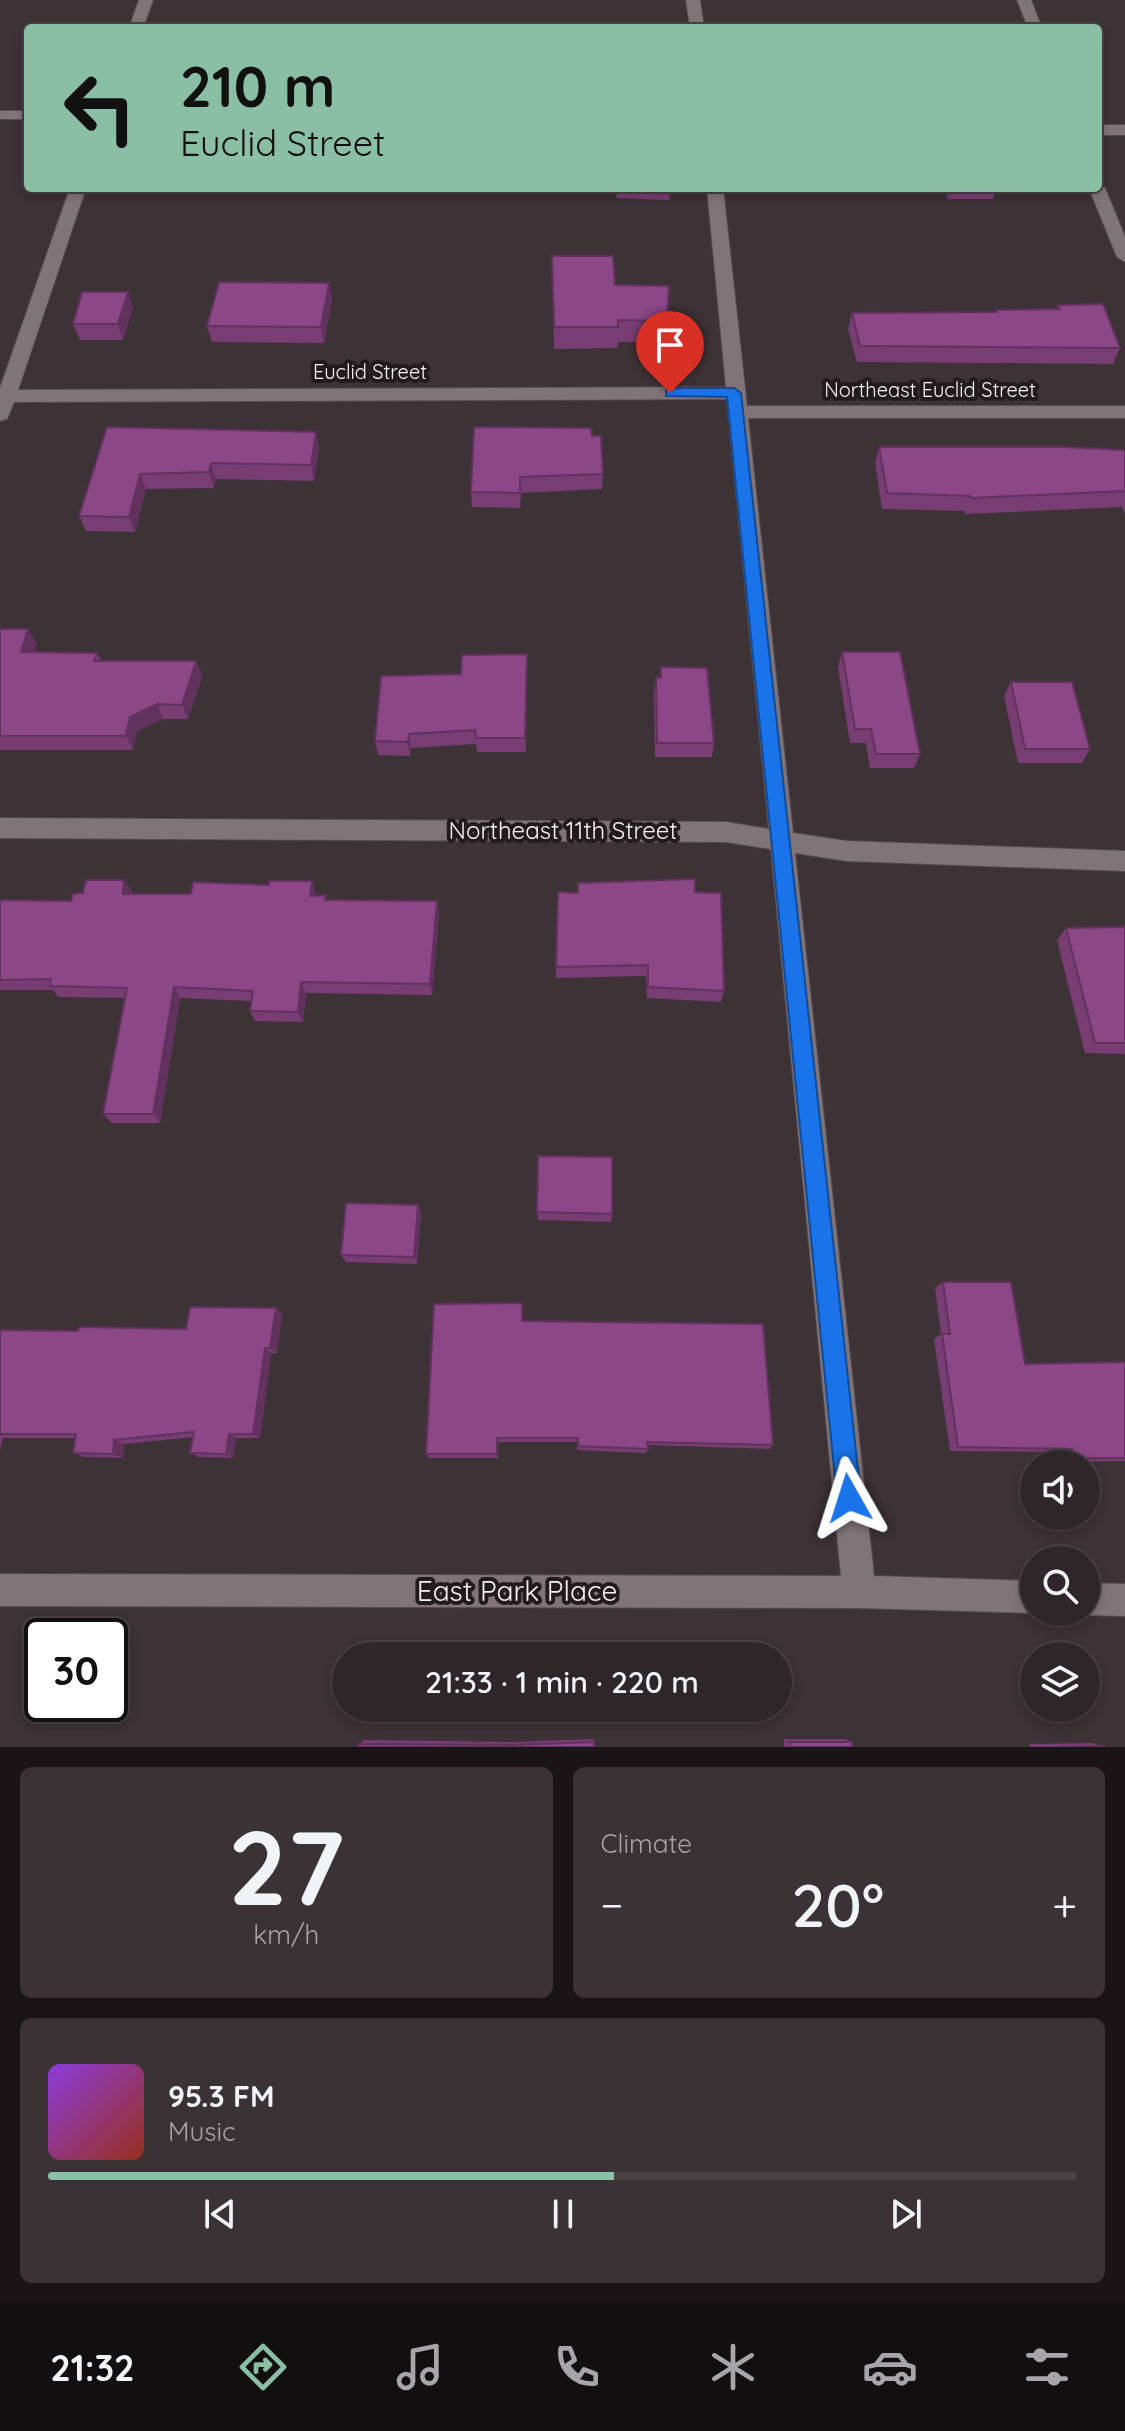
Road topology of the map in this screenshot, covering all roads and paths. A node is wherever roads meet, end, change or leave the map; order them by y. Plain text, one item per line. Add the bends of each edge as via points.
1 (146, 0) edge
2 (693, 0) edge
3 (1024, 0) edge
4 (137, 24) edge
5 (696, 24) edge
6 (1033, 24) edge
7 (0, 115) edge
8 (24, 115) edge
9 (1102, 130) edge
10 (1125, 130) edge
11 (77, 192) edge
12 (715, 192) edge
13 (1099, 192) edge
14 (1125, 257) edge
15 (7, 396) junction
16 (735, 402) junction
17 (1125, 412) edge
18 (0, 415) edge
19 (0, 828) edge
20 (781, 839) junction
21 (1125, 861) edge
22 (0, 1590) edge
23 (859, 1592) junction
24 (1020, 1597) edge
25 (1100, 1599) edge
26 (1125, 1600) edge

1 - 4 street
2 - 5 street
3 - 6 street
7 - 8 street
9 - 10 street
11 - 15 street
12 - 16 street
13 - 14 street
15 - 16 street, Euclid Street
15 - 18 street
16 - 17 street, Northeast Euclid Street
16 - 20 street
19 - 20 street, Northeast 11th Street via 726,832
20 - 21 street, Northeast 11th Street via 847,851
20 - 23 street
22 - 23 street, East Park Place
23 - 24 street, East Park Place
25 - 26 street

